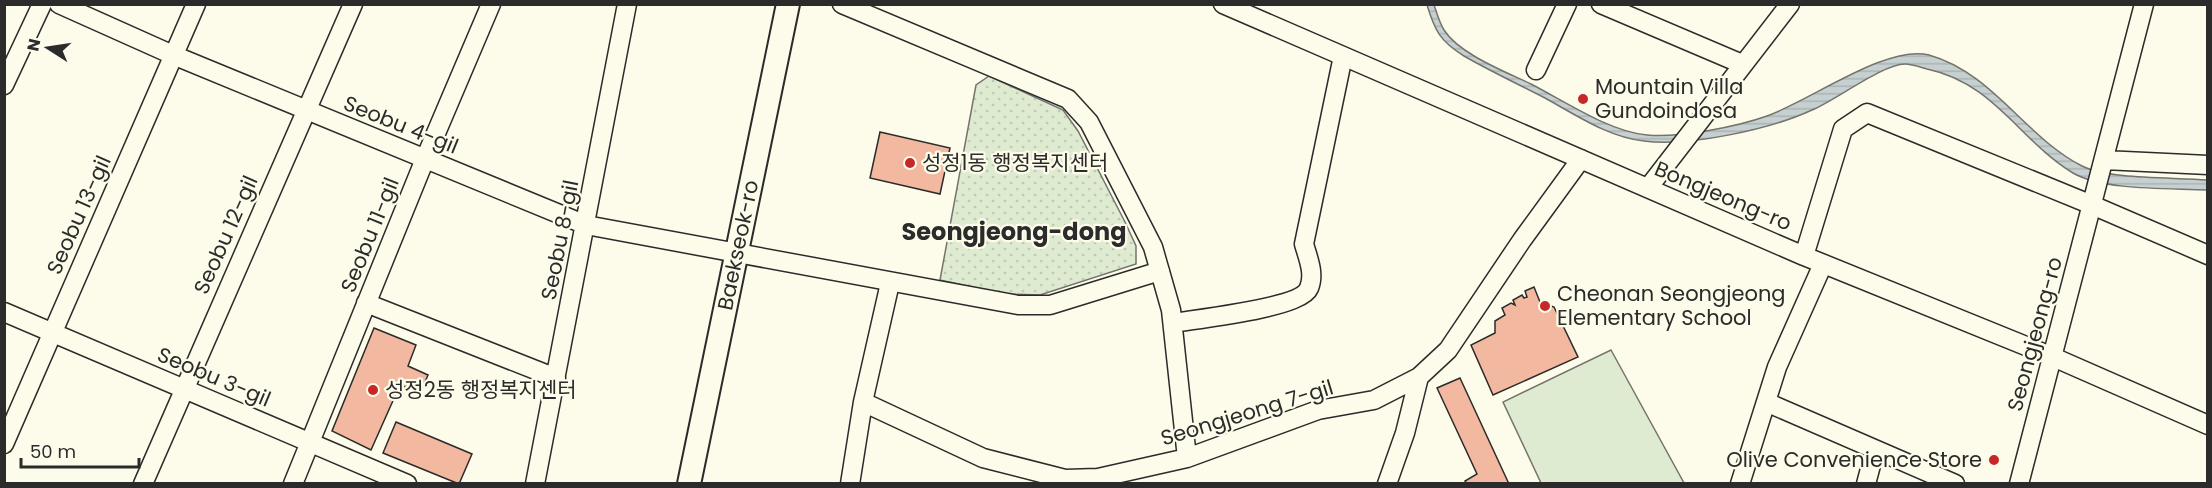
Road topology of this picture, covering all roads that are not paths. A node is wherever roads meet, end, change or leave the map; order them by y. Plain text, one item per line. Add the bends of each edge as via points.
1 (42, 4) edge
2 (59, 4) edge
3 (196, 4) edge
4 (352, 4) edge
5 (491, 4) edge
6 (627, 4) edge
7 (788, 4) edge
8 (842, 4) edge
9 (1223, 4) edge
10 (1568, 4) edge
11 (1601, 4) edge
12 (1790, 4) edge
13 (2144, 4) edge
14 (173, 55) junction
15 (1343, 56) junction
16 (1742, 64) junction
17 (1536, 70) dead end
18 (4, 86) edge
19 (306, 110) junction
20 (425, 159) junction
21 (1581, 159) junction
22 (2104, 162) junction
23 (2208, 165) edge
24 (1648, 188) junction
25 (2094, 200) junction
26 (586, 225) junction
27 (736, 253) junction
28 (2208, 255) edge
29 (1804, 256) junction
30 (1823, 264) junction
31 (1160, 271) junction
32 (890, 283) junction
33 (366, 303) junction
34 (4, 312) edge
35 (1173, 323) junction
36 (52, 332) junction
37 (2053, 357) junction
38 (1419, 377) junction
39 (556, 378) junction
40 (183, 388) junction
41 (863, 402) junction
42 (1766, 402) junction
43 (2208, 425) edge
44 (310, 443) junction
45 (4, 444) edge
46 (1875, 450) junction
47 (1187, 458) junction
48 (1064, 481) edge
49 (143, 483) edge
50 (293, 483) edge
51 (407, 483) edge
52 (535, 483) edge
53 (689, 483) edge
54 (850, 483) edge
55 (1387, 483) edge
56 (1740, 483) edge
57 (1866, 483) edge
58 (1956, 483) edge
59 (2019, 483) edge

1 - 18 street
2 - 14 street, Seobu 4-gil
3 - 14 street, Seobu 13-gil
4 - 19 street, Seobu 12-gil
5 - 20 street, Seobu 11-gil
6 - 26 street, Seobu 8-gil
7 - 27 main road, Baekseok-ro
8 - 31 street via 1068,99 1089,122 1153,247
9 - 15 street, Bongjeong-ro
10 - 17 street
11 - 16 street
12 - 16 street
13 - 22 street
14 - 19 street, Seobu 4-gil
14 - 36 street, Seobu 13-gil
15 - 21 street, Bongjeong-ro
15 - 35 street via 1304,244 1312,272 1309,289 1302,296 1278,304
16 - 24 street
19 - 20 street, Seobu 4-gil
19 - 40 street, Seobu 12-gil
20 - 26 street, Seobu 4-gil
20 - 33 street, Seobu 11-gil
21 - 24 street, Bongjeong-ro
21 - 38 street, Seongjeong 7-gil via 1448,350
22 - 23 street
22 - 25 street, Seongjeong-ro
24 - 29 street, Bongjeong-ro
25 - 28 street
25 - 29 street via 1867,113 1843,129
25 - 37 street, Seongjeong-ro
26 - 27 street, Seobu 4-gil
26 - 39 street, Seobu 8-gil
27 - 32 street, Seobu 4-gil
27 - 53 main road, Baekseok-ro
29 - 30 street, Bongjeong-ro
30 - 37 street, Bongjeong-ro
30 - 42 street via 1777,367
31 - 32 street, Seobu 4-gil via 1050,305 1018,305
31 - 35 street
32 - 41 street
33 - 39 street
33 - 44 street, Seobu 11-gil
34 - 36 street, Seobu 3-gil
35 - 47 street
36 - 40 street, Seobu 3-gil
36 - 45 street, Seobu 13-gil
37 - 43 street, Bongjeong-ro
37 - 59 street, Seongjeong-ro
38 - 47 street, Seongjeong 7-gil via 1374,400 1318,410
38 - 55 street
39 - 52 street, Seobu 8-gil
40 - 44 street, Seobu 3-gil
40 - 49 street, Seobu 12-gil
41 - 48 street, Seongjeong 7-gil via 982,458
41 - 54 street
42 - 46 street
42 - 56 street
44 - 50 street, Seobu 11-gil
44 - 51 street, Seobu 3-gil
46 - 57 street
46 - 58 street
47 - 48 street, Seongjeong 7-gil via 1098,478

